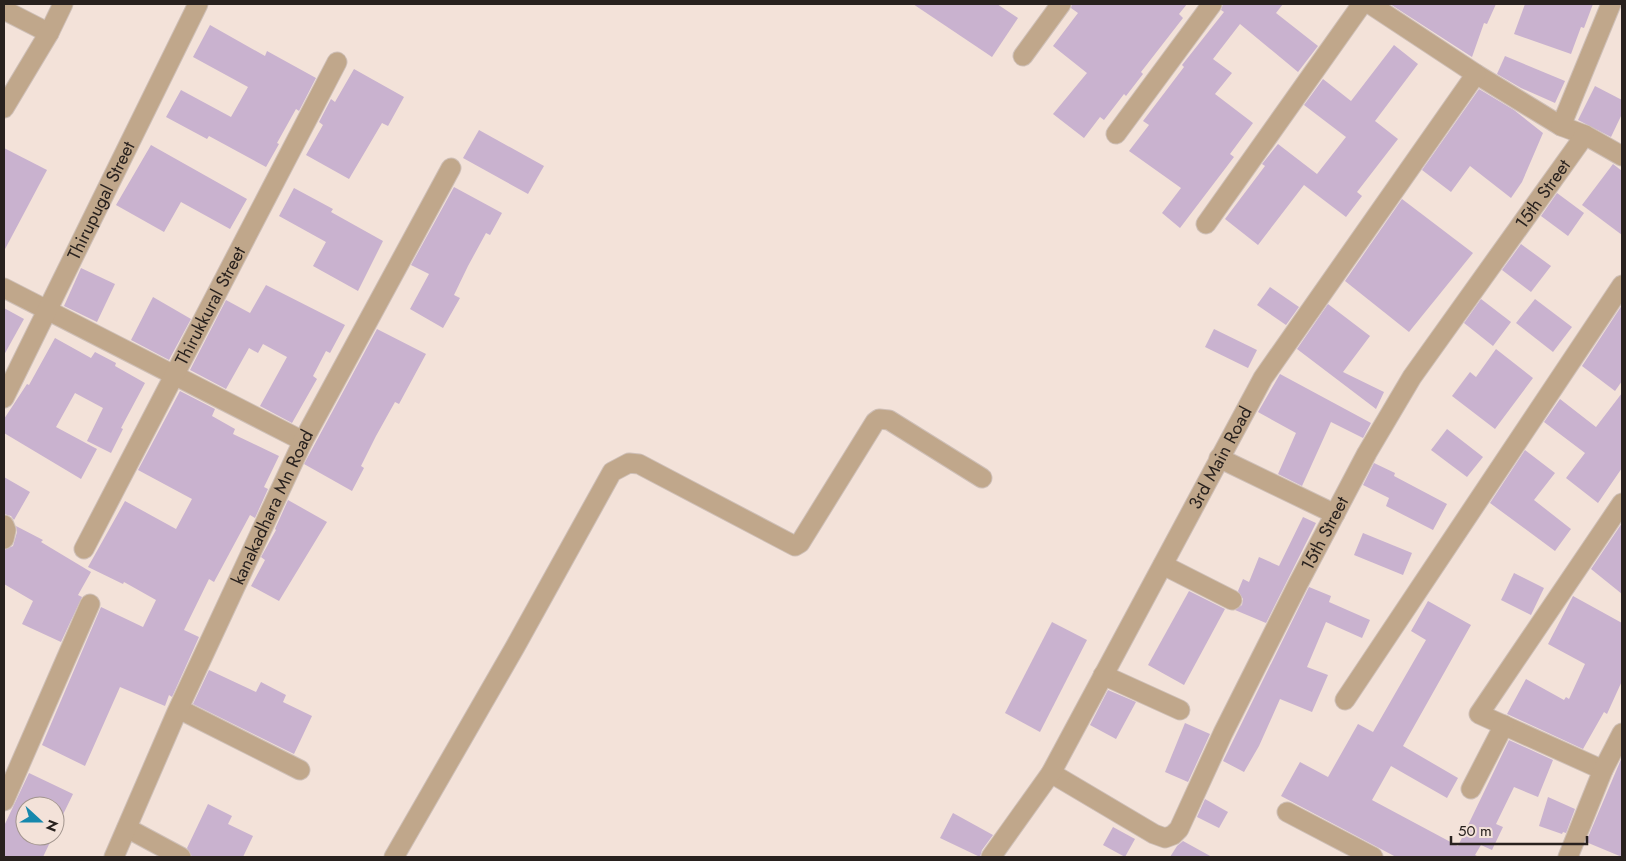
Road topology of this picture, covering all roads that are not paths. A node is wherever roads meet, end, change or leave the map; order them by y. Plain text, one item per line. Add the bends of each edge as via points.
1 (64, 4) edge
2 (198, 4) edge
3 (1061, 4) edge
4 (1212, 4) edge
5 (1362, 4) edge
6 (1370, 4) edge
7 (1611, 4) edge
8 (4, 10) edge
9 (49, 33) junction
10 (1023, 56) dead end
11 (336, 62) dead end
12 (1476, 74) junction
13 (4, 108) edge
14 (1561, 126) junction
15 (1116, 134) dead end
16 (1585, 135) junction
17 (1622, 156) edge
18 (452, 168) dead end
19 (1206, 224) dead end
20 (1622, 285) edge
21 (4, 288) edge
22 (46, 310) junction
23 (174, 374) junction
24 (4, 398) edge
25 (302, 441) junction
26 (1219, 458) junction
27 (982, 478) dead end
28 (1622, 503) edge
29 (1335, 514) junction
30 (4, 525) edge
31 (4, 539) edge
32 (84, 549) dead end
33 (1162, 565) junction
34 (1232, 600) dead end
35 (90, 604) dead end
36 (1103, 675) junction
37 (1345, 700) dead end
38 (179, 708) junction
39 (1180, 710) dead end
40 (1504, 725) junction
41 (1622, 733) edge
42 (300, 770) dead end
43 (1603, 770) junction
44 (1051, 774) junction
45 (1471, 789) dead end
46 (4, 801) edge
47 (1287, 812) dead end
48 (127, 828) junction
49 (114, 857) edge
50 (181, 857) edge
51 (394, 857) edge
52 (991, 857) edge
53 (1373, 857) edge
54 (1568, 857) edge

1 - 9 street
2 - 22 street, Thirupugal Street
3 - 10 street
4 - 15 street
5 - 19 street
6 - 12 street
7 - 14 street
8 - 9 street
9 - 13 street
11 - 23 street, Thirukkural Street
12 - 14 street
12 - 26 street, 3rd Main Road via 1263,378
14 - 16 street
16 - 17 street
16 - 29 street, 15th Street via 1412,377
18 - 25 street, kanakadhara Mn Road
20 - 37 street
21 - 22 street
22 - 23 street
22 - 24 street, Thirupugal Street
23 - 25 street
23 - 32 street, Thirukkural Street
25 - 38 street, kanakadhara Mn Road
26 - 29 street
26 - 33 street, 3rd Main Road
27 - 51 street via 889,420 880,419 795,546 639,464 629,463 612,472
28 - 40 street via 1479,714
29 - 44 street, 15th Street via 1173,835 1164,838 1154,834
30 - 31 street
33 - 34 street
33 - 36 street, 3rd Main Road
35 - 46 street
36 - 39 street
36 - 44 street, 3rd Main Road
38 - 42 street
38 - 48 street, kanakadhara Mn Road
40 - 43 street
40 - 45 street
41 - 43 street
43 - 54 street
44 - 52 street, 3rd Main Road
47 - 53 street
48 - 49 street, kanakadhara Mn Road
48 - 50 street

